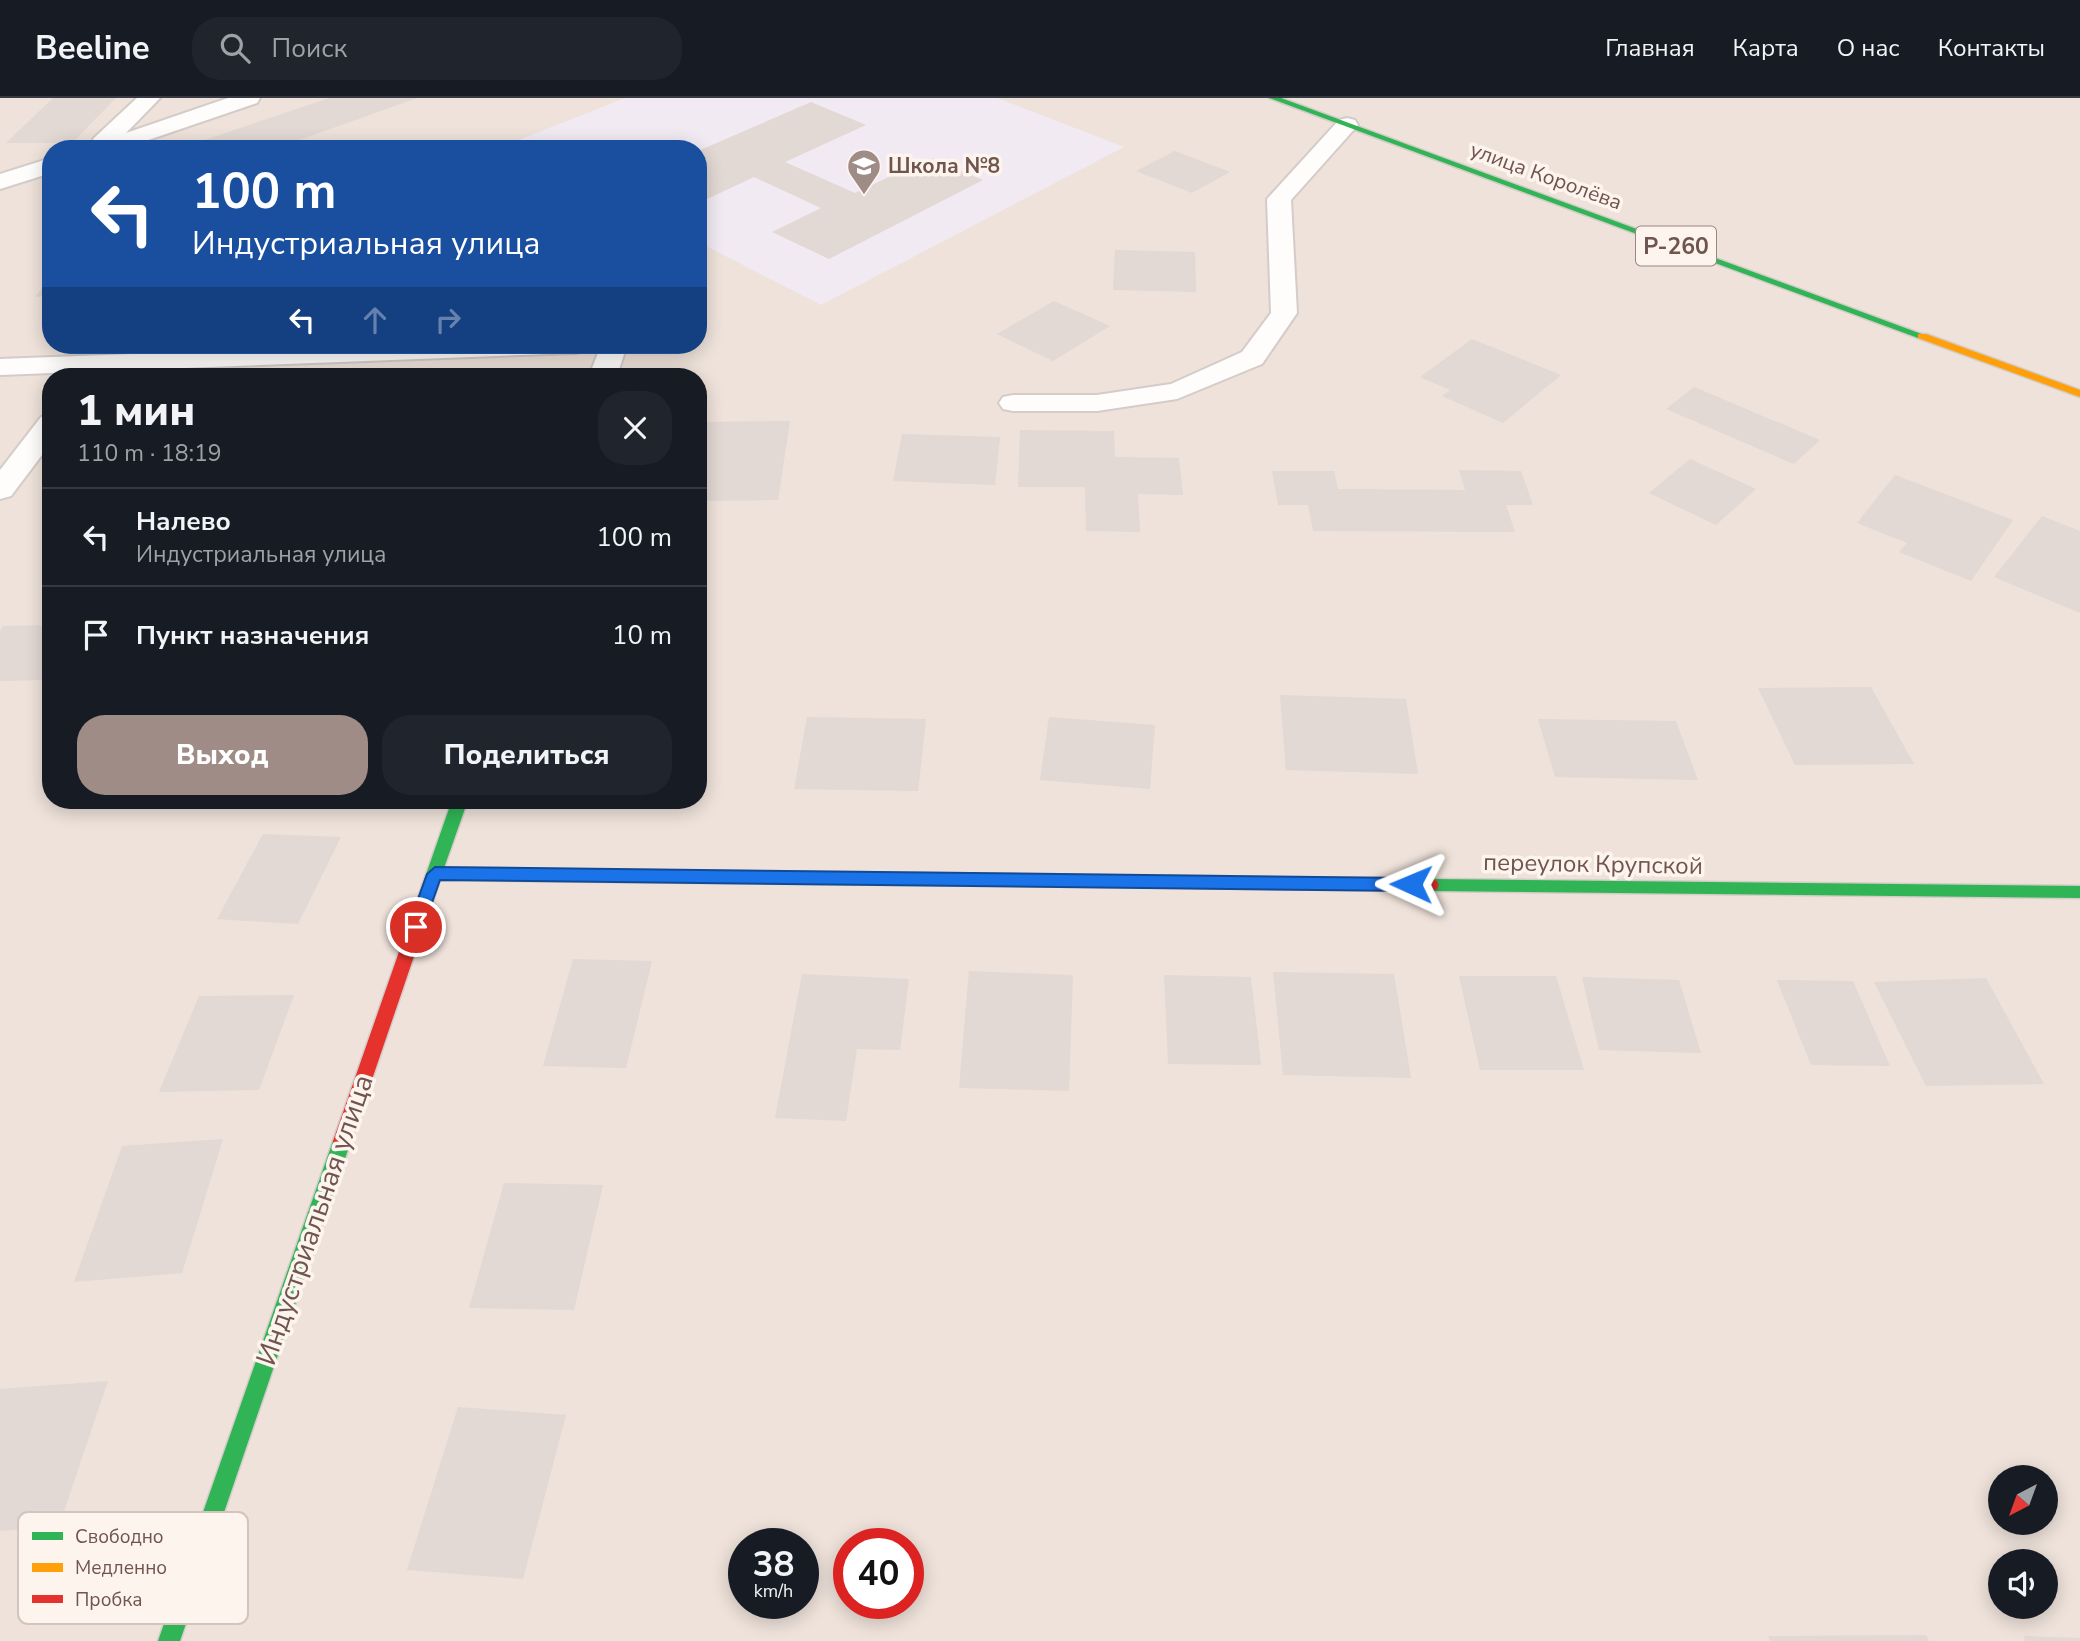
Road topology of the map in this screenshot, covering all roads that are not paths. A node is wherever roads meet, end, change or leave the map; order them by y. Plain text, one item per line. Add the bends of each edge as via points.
1 (149, 98) edge
2 (249, 98) edge
3 (1273, 98) edge
4 (1347, 125) junction
5 (107, 140) edge
6 (125, 140) edge
7 (42, 168) edge
8 (0, 182) edge
9 (401, 354) edge
10 (0, 367) edge
11 (42, 368) edge
12 (130, 368) edge
13 (2080, 394) edge
14 (1013, 403) dead end
15 (42, 435) edge
16 (0, 490) edge
17 (457, 809) edge
18 (435, 874) junction
19 (2080, 892) edge
20 (214, 1512) edge
21 (175, 1624) edge
22 (169, 1641) edge

1 - 5 street
2 - 6 street
3 - 4 main road, улица Королёва / Р-260
4 - 13 main road, улица Королёва / Р-260
4 - 14 street via 1279,199 1284,313 1252,358 1177,391 1097,403
7 - 8 street
9 - 12 street
10 - 11 street
15 - 16 street
17 - 18 main road, Индустриальная улица
18 - 19 main road, переулок Крупской
18 - 20 main road, Индустриальная улица
21 - 22 main road, Индустриальная улица

